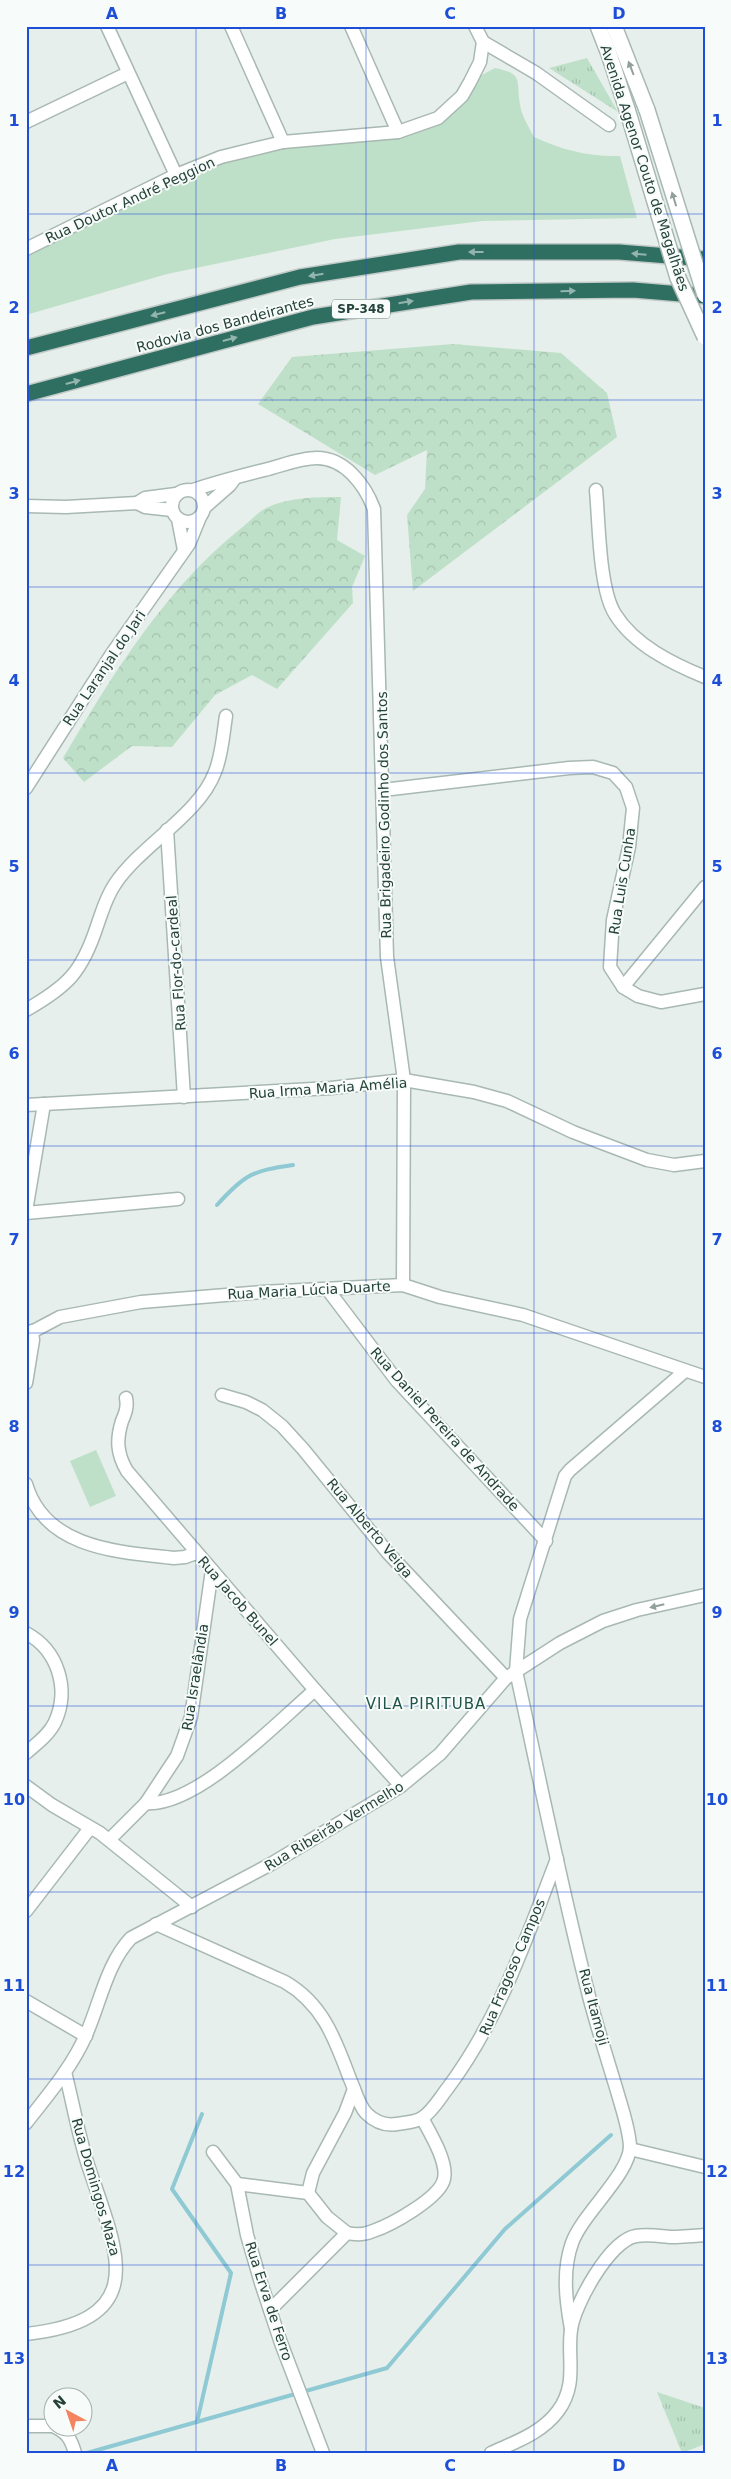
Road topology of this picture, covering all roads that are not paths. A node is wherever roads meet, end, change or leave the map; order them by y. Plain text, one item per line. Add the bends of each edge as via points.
1 (107, 26) edge
2 (231, 26) edge
3 (351, 26) edge
4 (475, 26) edge
5 (598, 26) edge
6 (614, 26) edge
7 (483, 42) junction
8 (128, 73) junction
9 (26, 122) edge
10 (609, 125) dead end
11 (398, 132) junction
12 (283, 142) junction
13 (176, 175) junction
14 (26, 249) edge
15 (705, 259) edge
16 (705, 296) edge
17 (705, 337) edge
18 (26, 348) edge
19 (26, 394) edge
20 (235, 478) junction
21 (194, 490) junction
22 (596, 490) dead end
23 (176, 494) junction
24 (137, 503) junction
25 (26, 506) edge
26 (202, 512) junction
27 (175, 514) junction
28 (184, 550) junction
29 (705, 677) edge
30 (226, 716) dead end
31 (26, 788) edge
32 (383, 790) junction
33 (167, 830) junction
34 (705, 887) edge
35 (623, 987) junction
36 (705, 994) edge
37 (26, 1010) edge
38 (404, 1080) junction
39 (184, 1097) junction
40 (44, 1104) junction
41 (26, 1105) edge
42 (705, 1161) edge
43 (178, 1199) dead end
44 (26, 1212) edge
45 (403, 1285) junction
46 (328, 1290) junction
47 (29, 1333) edge
48 (685, 1371) junction
49 (705, 1377) edge
50 (26, 1382) edge
51 (222, 1395) dead end
52 (126, 1398) dead end
53 (26, 1484) edge
54 (546, 1541) junction
55 (196, 1552) junction
56 (212, 1570) junction
57 (705, 1595) edge
58 (26, 1633) edge
59 (511, 1675) junction
60 (315, 1690) junction
61 (26, 1753) edge
62 (26, 1786) edge
63 (401, 1786) junction
64 (146, 1803) junction
65 (90, 1828) junction
66 (109, 1840) junction
67 (557, 1859) junction
68 (192, 1908) junction
69 (26, 1910) edge
70 (156, 1924) junction
71 (26, 2001) edge
72 (86, 2036) junction
73 (66, 2072) junction
74 (354, 2089) junction
75 (422, 2118) junction
76 (26, 2123) edge
77 (630, 2149) junction
78 (213, 2152) dead end
79 (705, 2167) edge
80 (237, 2184) junction
81 (308, 2193) junction
82 (347, 2233) junction
83 (705, 2235) edge
84 (270, 2310) junction
85 (571, 2329) junction
86 (26, 2334) edge
87 (26, 2426) edge
88 (42, 2426) edge
89 (69, 2436) edge
90 (75, 2453) edge
91 (323, 2453) edge
92 (491, 2453) edge

1 - 8 street
2 - 12 street
3 - 11 street
4 - 7 street
5 - 17 street, Avenida Agenor Couto de Magalhães, bridge via 627,109 678,278
16 -> 6 street, Avenida Agenor Couto de Magalhães, bridge via 648,110
7 - 10 street via 536,72
7 - 11 street, Rua Doutor André Peggion via 475,73 451,108 438,118
8 - 9 street
8 - 13 street
11 - 12 street, Rua Doutor André Peggion
12 - 13 street, Rua Doutor André Peggion via 221,158
13 - 14 street, Rua Doutor André Peggion
15 -> 18 highway, Rodovia dos Bandeirantes via 619,252 459,252 300,277
19 -> 16 highway, Rodovia dos Bandeirantes / SP-348 via 313,317 471,292 633,290
20 - 21 street, Rua Brigadeiro Godinho dos Santos
20 - 26 street
20 - 32 street, Rua Brigadeiro Godinho dos Santos via 318,458 346,470 360,483 370,500 376,519
21 - 23 street
21 - 26 street via 202,497
22 - 29 street via 605,590 615,614 636,637 657,653
23 - 24 street via 145,498
23 - 27 street via 171,504
24 - 25 street
24 - 27 street
26 - 27 street via 188,522
26 - 28 street, Rua Laranjal do Jari
27 - 28 street
28 - 31 street, Rua Laranjal do Jari via 110,655
30 - 33 street via 215,773 200,795
32 - 35 street, Rua Luis Cunha via 593,766 612,773 626,787 633,808 629,847 613,920 610,967
32 - 38 street, Rua Brigadeiro Godinho dos Santos via 387,957
33 - 37 street via 141,852 114,885 82,964 66,983
33 - 39 street, Rua Flor-do-cardeal
34 - 35 street
35 - 36 street via 638,996 661,1002
38 - 39 street, Rua Irma Maria Amélia
38 - 42 street, Rua Irma Maria Amélia via 507,1101 582,1136 647,1160 674,1165
38 - 45 street, Rua Brigadeiro Godinho dos Santos
39 - 40 street, Rua Irma Maria Amélia
40 - 41 street, Rua Irma Maria Amélia
40 - 44 street
43 - 44 street
45 - 46 street, Rua Maria Lúcia Duarte
45 - 48 street, Rua Maria Lúcia Duarte via 440,1297 523,1315
46 - 47 street, Rua Maria Lúcia Duarte via 140,1302 60,1317
46 - 54 street, Rua Daniel Pereira de Andrade via 397,1381
47 - 50 street via 33,1340
48 - 49 street, Rua Maria Lúcia Duarte
48 - 54 street via 570,1470 561,1485
51 - 59 street, Rua Alberto Veiga via 262,1410 282,1426 388,1553
52 - 55 street, Rua Jacob Bunel via 127,1408 118,1437 119,1457 127,1471
53 - 55 street via 34,1504 44,1517 77,1541 102,1548 174,1558
54 - 59 street via 520,1619
55 - 56 street, Rua Jacob Bunel
56 - 60 street, Rua Jacob Bunel
56 - 64 street, Rua Israelândia via 191,1718 177,1756
57 -> 59 street, Rua Ribeirão Vermelho via 637,1610 603,1622 560,1643
58 - 61 street via 50,1651 62,1687 55,1724
59 - 63 street, Rua Ribeirão Vermelho via 440,1754
59 - 67 street, Rua Itamoji
60 - 63 street, Rua Jacob Bunel
60 - 64 street via 217,1774 170,1801
62 - 65 street
63 - 68 street, Rua Ribeirão Vermelho via 353,1817
64 - 66 street, Rua Israelândia
65 - 66 street
65 - 69 street
66 - 68 street
67 - 75 street, Rua Fragoso Campos via 490,2024 469,2060
67 - 77 street, Rua Itamoji
68 - 70 street, Rua Ribeirão Vermelho
70 - 72 street, Rua Ribeirão Vermelho via 131,1938 121,1948
70 - 74 street via 302,1992 321,2012
71 - 72 street
72 - 73 street, Rua Ribeirão Vermelho
73 - 76 street, Rua Ribeirão Vermelho
73 - 86 street, Rua Domingos Maza via 80,2141 116,2252 118,2272 109,2297 89,2317 67,2327
74 - 75 street via 361,2107 378,2122 392,2125
74 - 81 street via 313,2173
75 - 82 street via 442,2164 444,2180 441,2186 396,2221 358,2235
77 - 79 street
77 - 85 street via 618,2175 583,2221 572,2243 566,2272
78 - 80 street, Rua Erva de Ferro
80 - 81 street
80 - 84 street, Rua Erva de Ferro via 247,2235
81 - 82 street via 327,2217
82 - 84 street
83 - 85 street via 637,2236 622,2243 589,2284
84 - 91 street, Rua Erva de Ferro
85 - 92 street via 572,2371 558,2411 529,2436
87 - 88 street
89 - 90 street

